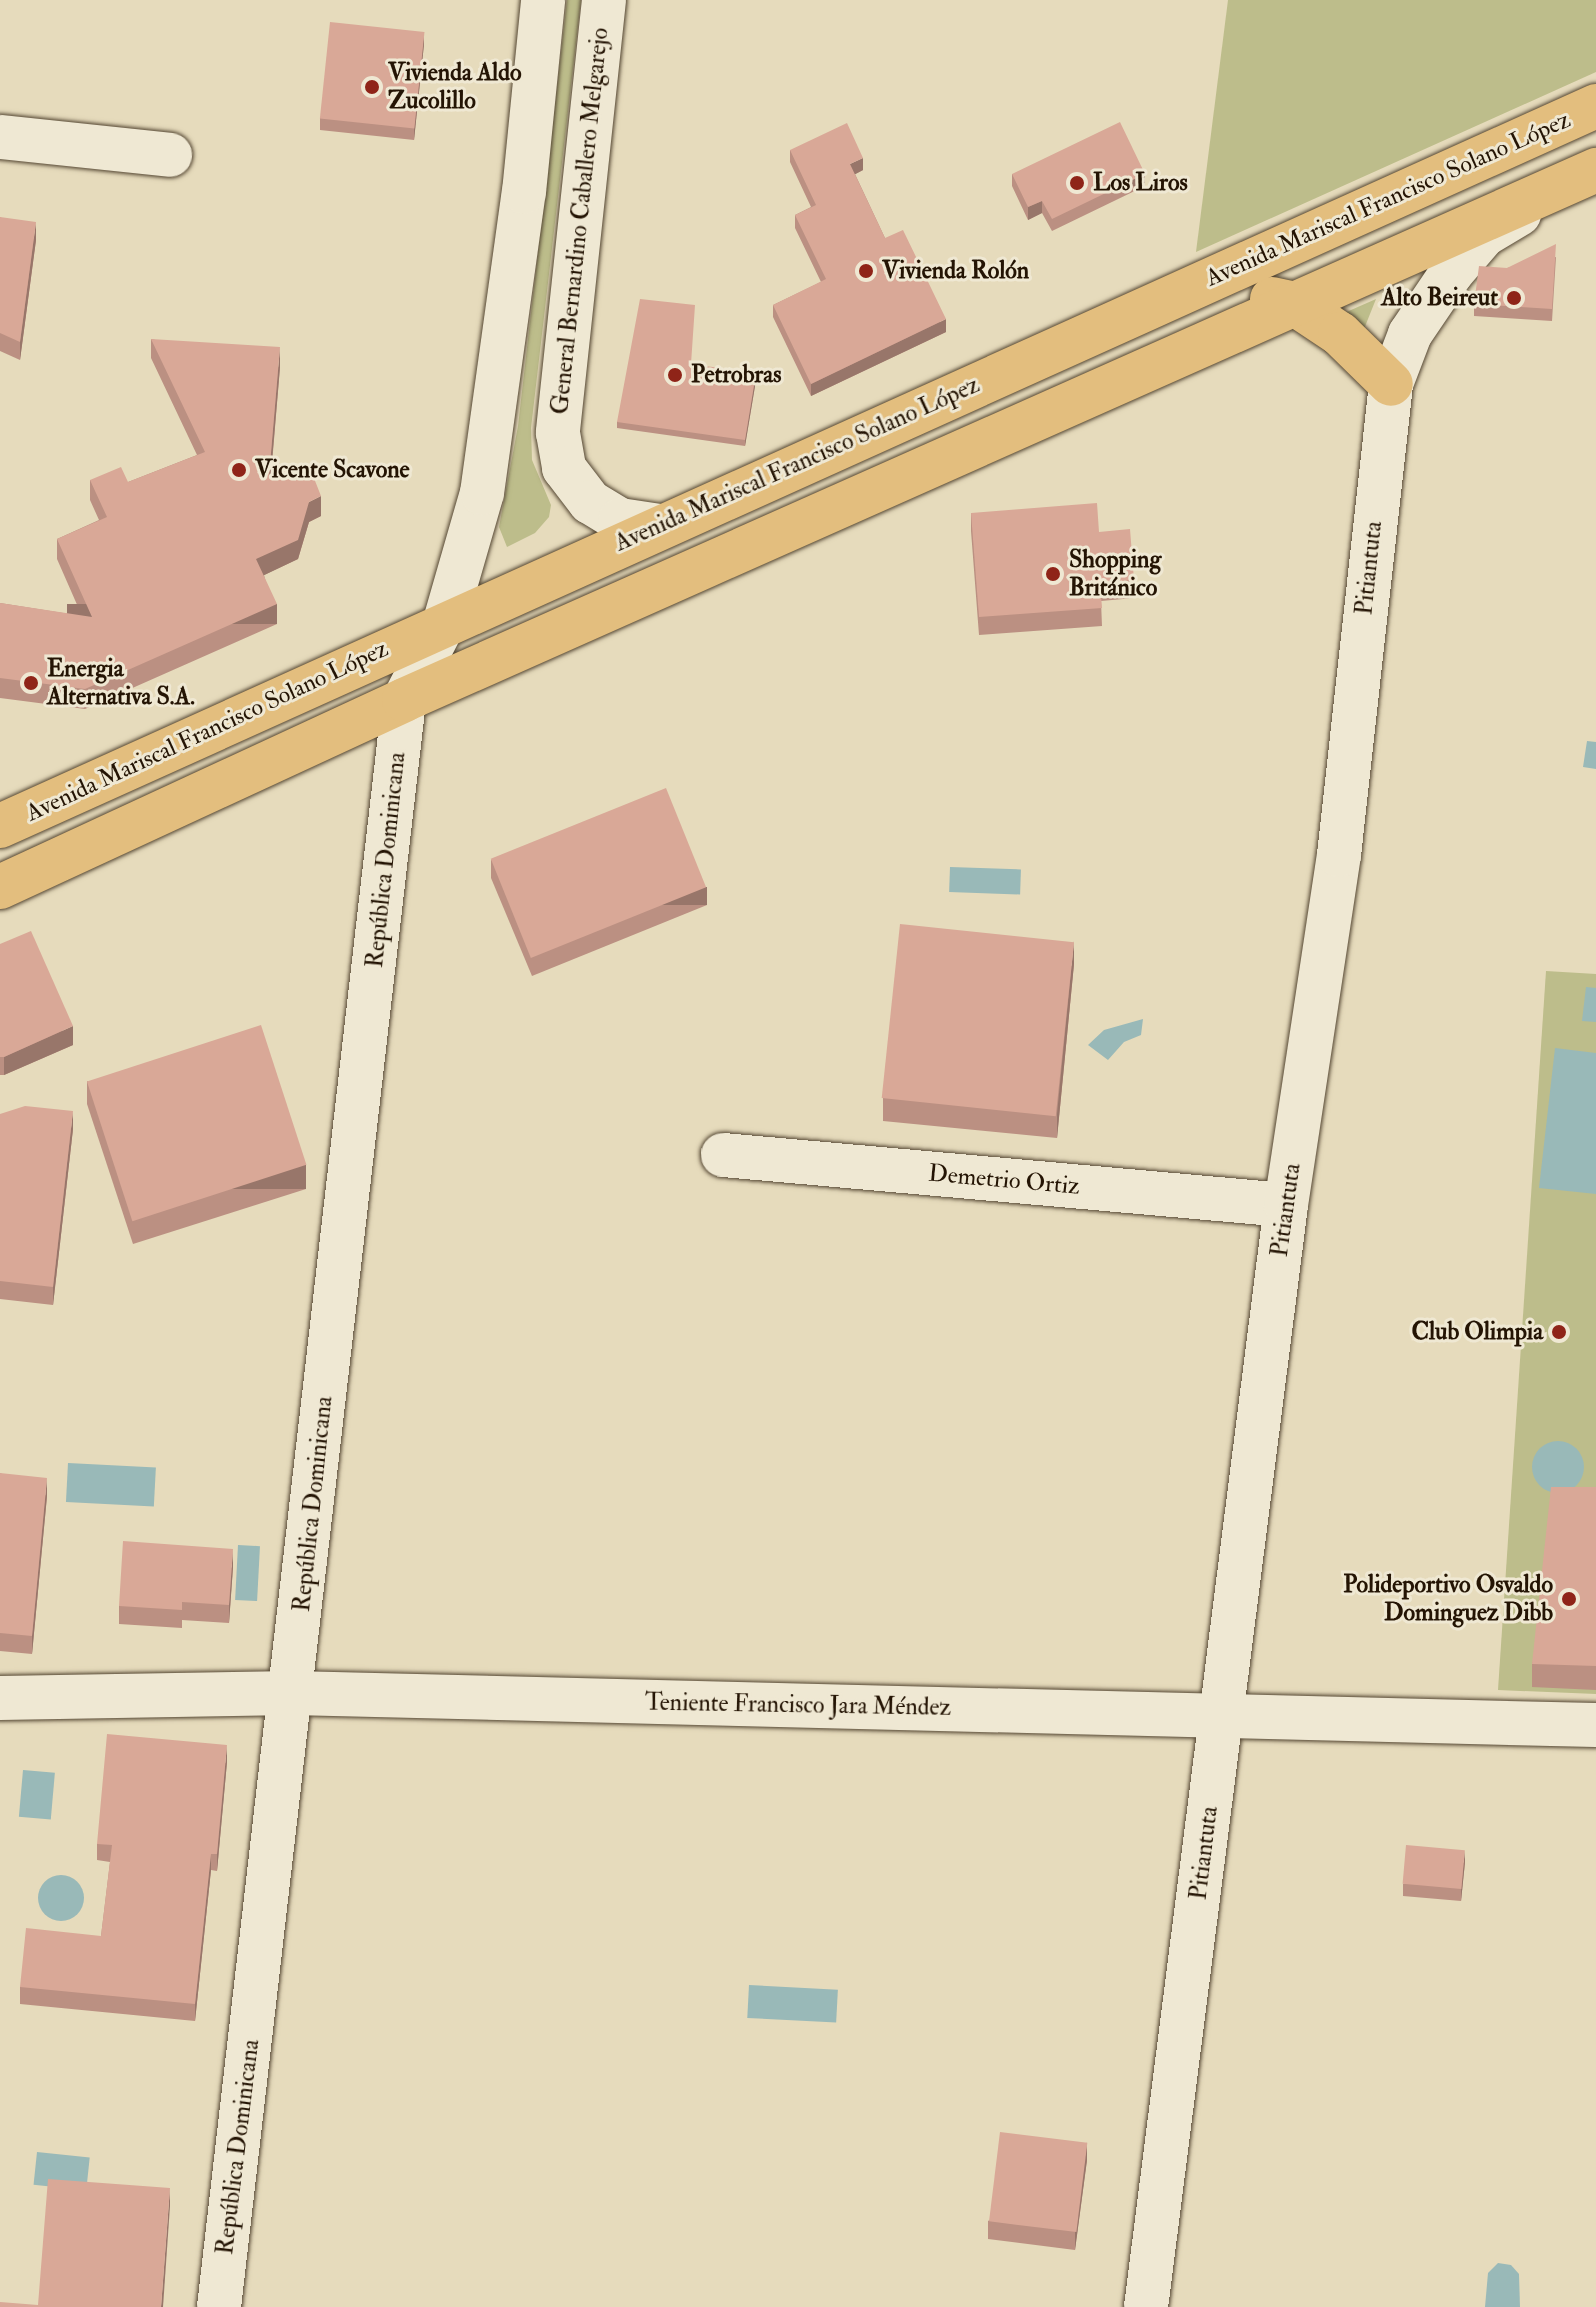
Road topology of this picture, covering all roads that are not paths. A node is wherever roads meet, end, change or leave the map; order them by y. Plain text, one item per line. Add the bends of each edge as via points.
1 (543, 0) edge
2 (604, 0) edge
3 (533, 74) junction
4 (595, 79) junction
5 (1596, 106) edge
6 (0, 137) edge
7 (170, 155) dead end
8 (1581, 178) edge
9 (1204, 282) junction
10 (1295, 304) junction
11 (1391, 384) junction
12 (660, 526) junction
13 (445, 621) junction
14 (404, 700) junction
15 (0, 826) edge
16 (0, 887) edge
17 (723, 1155) dead end
18 (1286, 1205) junction
19 (292, 1693) junction
20 (0, 1698) edge
21 (1221, 1716) junction
22 (1596, 1725) edge
23 (219, 2307) edge
24 (1146, 2307) edge

1 - 3 street
2 - 4 street, General Bernardino Caballero Melgarejo
3 - 4 street
3 - 13 street via 524,192 482,493
4 - 12 street, General Bernardino Caballero Melgarejo via 558,433 564,468 590,502 620,520
5 - 9 highway, Avenida Mariscal Francisco Solano López
6 - 7 street
8 - 10 highway
8 - 11 street, Pitiantuta via 1484,235 1410,334
9 - 10 highway
9 - 12 highway, Avenida Mariscal Francisco Solano López
10 - 11 highway via 1340,334
10 - 14 highway
11 - 18 street, Pitiantuta via 1339,855
12 - 13 highway, Avenida Mariscal Francisco Solano López
13 - 14 street
13 - 15 highway, Avenida Mariscal Francisco Solano López
14 - 16 highway
14 - 19 street, República Dominicana
17 - 18 street, Demetrio Ortiz
18 - 21 street, Pitiantuta
19 - 20 street, Teniente Francisco Jara Méndez
19 - 21 street, Teniente Francisco Jara Méndez
19 - 23 street, República Dominicana
21 - 22 street, Teniente Francisco Jara Méndez
21 - 24 street, Pitiantuta

